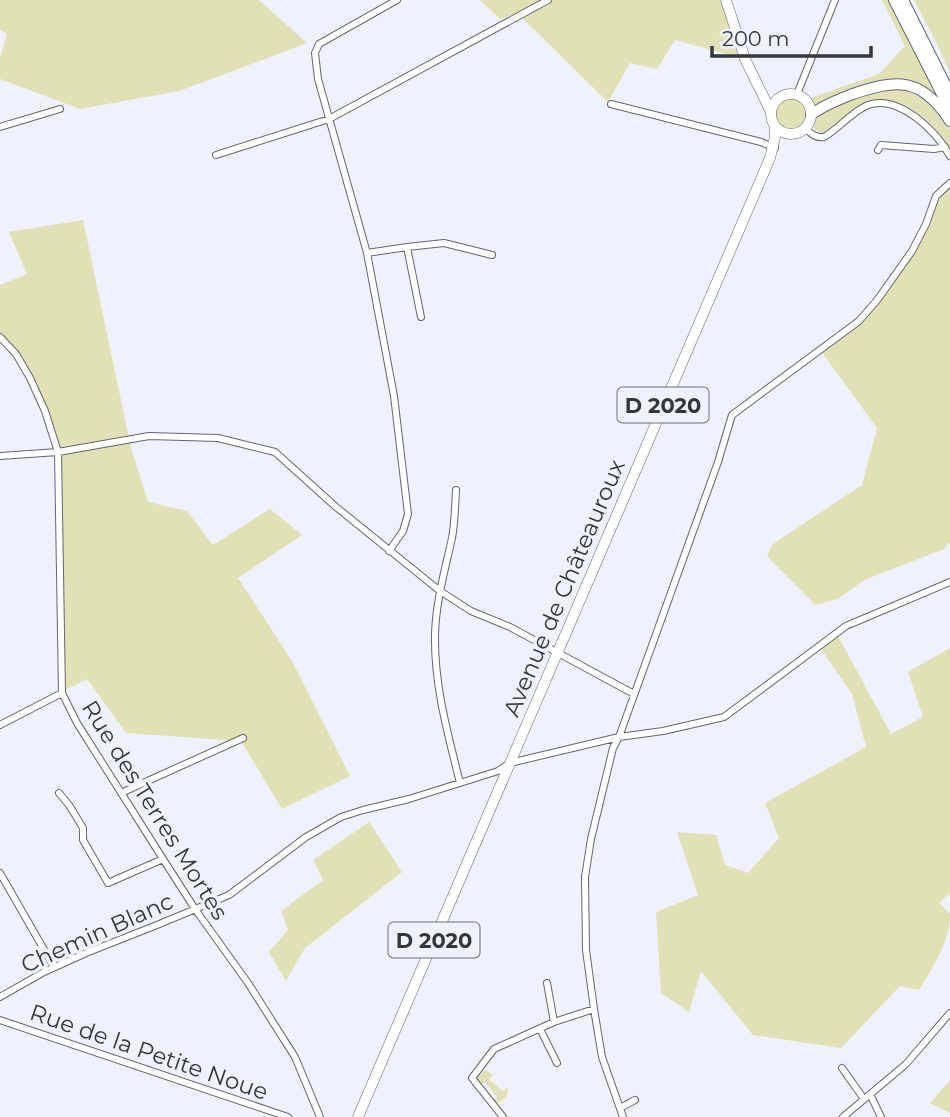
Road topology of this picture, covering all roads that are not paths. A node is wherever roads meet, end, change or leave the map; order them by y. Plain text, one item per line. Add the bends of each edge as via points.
1 (397, 0) edge
2 (548, 0) edge
3 (726, 0) edge
4 (835, 0) edge
5 (894, 0) edge
6 (903, 0) edge
7 (909, 0) edge
8 (921, 36) junction
9 (755, 80) junction
10 (797, 94) junction
11 (950, 94) edge
12 (781, 96) junction
13 (611, 104) dead end
14 (60, 108) dead end
15 (771, 110) junction
16 (950, 110) edge
17 (811, 115) junction
18 (330, 119) junction
19 (950, 121) edge
20 (0, 127) edge
21 (775, 127) junction
22 (805, 128) junction
23 (791, 134) junction
24 (945, 148) junction
25 (878, 150) dead end
26 (773, 151) junction
27 (216, 155) dead end
28 (950, 156) edge
29 (950, 183) edge
30 (407, 247) junction
31 (368, 253) junction
32 (492, 255) dead end
33 (421, 317) dead end
34 (0, 337) edge
35 (58, 452) junction
36 (0, 456) edge
37 (456, 489) dead end
38 (389, 551) junction
39 (950, 582) edge
40 (440, 591) junction
41 (558, 652) junction
42 (61, 693) junction
43 (634, 694) junction
44 (0, 725) edge
45 (619, 737) junction
46 (243, 738) dead end
47 (510, 763) junction
48 (460, 783) junction
49 (59, 793) dead end
50 (121, 793) junction
51 (163, 859) junction
52 (0, 873) edge
53 (195, 909) junction
54 (54, 967) junction
55 (547, 983) dead end
56 (0, 997) edge
57 (594, 1009) junction
58 (950, 1013) edge
59 (0, 1020) edge
60 (554, 1023) junction
61 (540, 1029) junction
62 (557, 1063) dead end
63 (842, 1068) dead end
64 (867, 1097) junction
65 (635, 1100) dead end
66 (620, 1108) junction
67 (288, 1117) edge
68 (320, 1117) edge
69 (358, 1117) edge
70 (503, 1117) edge
71 (623, 1117) edge
72 (843, 1117) edge
73 (881, 1117) edge

1 - 18 street via 319,44 318,79
2 - 18 street
3 - 9 main road
4 - 10 street
5 - 16 highway
6 - 8 highway
7 - 8 highway
8 - 11 highway
9 - 12 main road via 771,94
9 - 15 main road
10 - 12 main road
10 - 17 main road via 810,107
12 - 15 main road
13 - 26 street via 761,142
14 - 20 street
15 - 21 main road
17 - 19 highway via 856,93 900,84 929,96
17 - 22 main road
18 - 27 street
18 - 31 street
21 - 23 main road
21 - 26 main road, D 2020
22 - 23 main road
22 - 24 street via 824,137 856,112 889,103 908,112
23 - 26 main road, D 2020
24 - 25 street via 881,145
24 - 28 street
26 - 41 main road, Avenue de Châteauroux / D 2020
29 - 43 street via 936,197 912,251 859,321 732,415
30 - 31 street
30 - 32 street via 444,243
30 - 33 street
31 - 38 street via 394,396 408,514
34 - 35 street, Rue des Terres Mortes via 30,378
35 - 36 street
35 - 38 street via 149,436 218,438 275,452
35 - 42 street, Rue des Terres Mortes
37 - 40 street
38 - 40 street
39 - 45 street, Chemin Blanc via 846,626 724,717
40 - 41 street via 471,611
40 - 48 street via 435,633 437,683
41 - 43 street
41 - 47 main road, Avenue de Châteauroux / D 2020
42 - 44 street
42 - 50 street, Rue des Terres Mortes
43 - 45 street
45 - 47 street, Chemin Blanc
45 - 57 street via 585,877 586,950
46 - 50 street
47 - 48 street, Chemin Blanc
47 - 69 main road, D 2020
48 - 53 street, Chemin Blanc via 341,817 306,836 229,895
49 - 51 street via 83,828 83,840 108,883
50 - 51 street, Rue des Terres Mortes
51 - 53 street, Rue des Terres Mortes
52 - 54 street
53 - 54 street, Chemin Blanc
53 - 68 street, Rue des Terres Mortes via 295,1057
54 - 56 street, Chemin Blanc
55 - 60 street
57 - 60 street
57 - 66 street via 602,1057
58 - 64 street via 906,1064
59 - 67 street, Rue de la Petite Noue
60 - 61 street
61 - 62 street
61 - 70 street via 494,1049 472,1078
63 - 64 street
64 - 72 street
64 - 73 street
65 - 66 street
66 - 71 street

